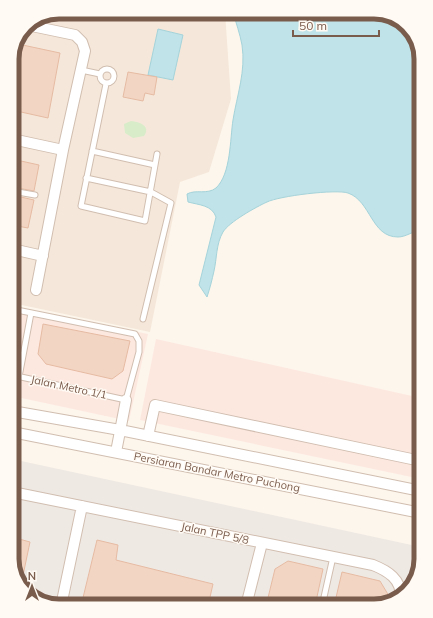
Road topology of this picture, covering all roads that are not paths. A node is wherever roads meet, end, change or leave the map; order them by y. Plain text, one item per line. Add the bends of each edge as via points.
1 (36, 27) edge
2 (81, 70) junction
3 (100, 74) junction
4 (106, 84) junction
5 (19, 141) edge
6 (63, 150) junction
7 (92, 151) junction
8 (157, 154) dead end
9 (155, 165) junction
10 (86, 178) junction
11 (19, 192) edge
12 (151, 192) junction
13 (34, 195) dead end
14 (19, 251) edge
15 (43, 256) junction
16 (36, 290) dead end
17 (19, 310) edge
18 (31, 313) junction
19 (144, 319) dead end
20 (19, 377) joint
21 (126, 400) junction
22 (19, 412) edge
23 (120, 430) junction
24 (19, 433) edge
25 (148, 436) junction
26 (116, 452) junction
27 (414, 460) edge
28 (414, 490) edge
29 (19, 493) edge
30 (82, 506) junction
31 (414, 512) edge
32 (262, 543) junction
33 (334, 558) junction
34 (400, 590) edge
35 (62, 599) edge
36 (248, 599) edge
37 (324, 599) edge

1 - 2 street via 75,35 82,42 85,51
2 - 3 lane
2 - 6 street
3 - 4 lane via 100,79
3 - 4 lane via 106,69 113,71 114,78
4 - 7 lane
5 - 6 street
6 - 15 street
7 - 9 lane
7 - 10 lane
8 - 9 lane
9 - 12 lane
10 - 12 lane
10 - 12 lane via 82,206 141,222 147,218
11 - 13 lane
12 - 19 lane via 171,202 171,208
14 - 15 street
15 - 16 street
17 - 18 lane
18 - 20 lane
18 - 21 lane via 134,334 139,341 139,352
20 - 21 lane, Jalan Metro 1/1
21 - 23 street
22 - 23 street, Persiaran Bandar Metro Puchong
23 - 25 street, Persiaran Bandar Metro Puchong
23 - 26 street
24 - 26 street, Persiaran Bandar Metro Puchong
25 - 27 street via 155,405
25 - 28 street, Persiaran Bandar Metro Puchong
26 - 31 street, Persiaran Bandar Metro Puchong
29 - 30 street, Jalan TPP 5/8
30 - 32 street, Jalan TPP 5/8
30 - 35 street
32 - 33 street, Jalan TPP 5/8
32 - 36 street
33 - 34 street, Jalan TPP 5/8 via 384,569 393,576
33 - 37 lane

